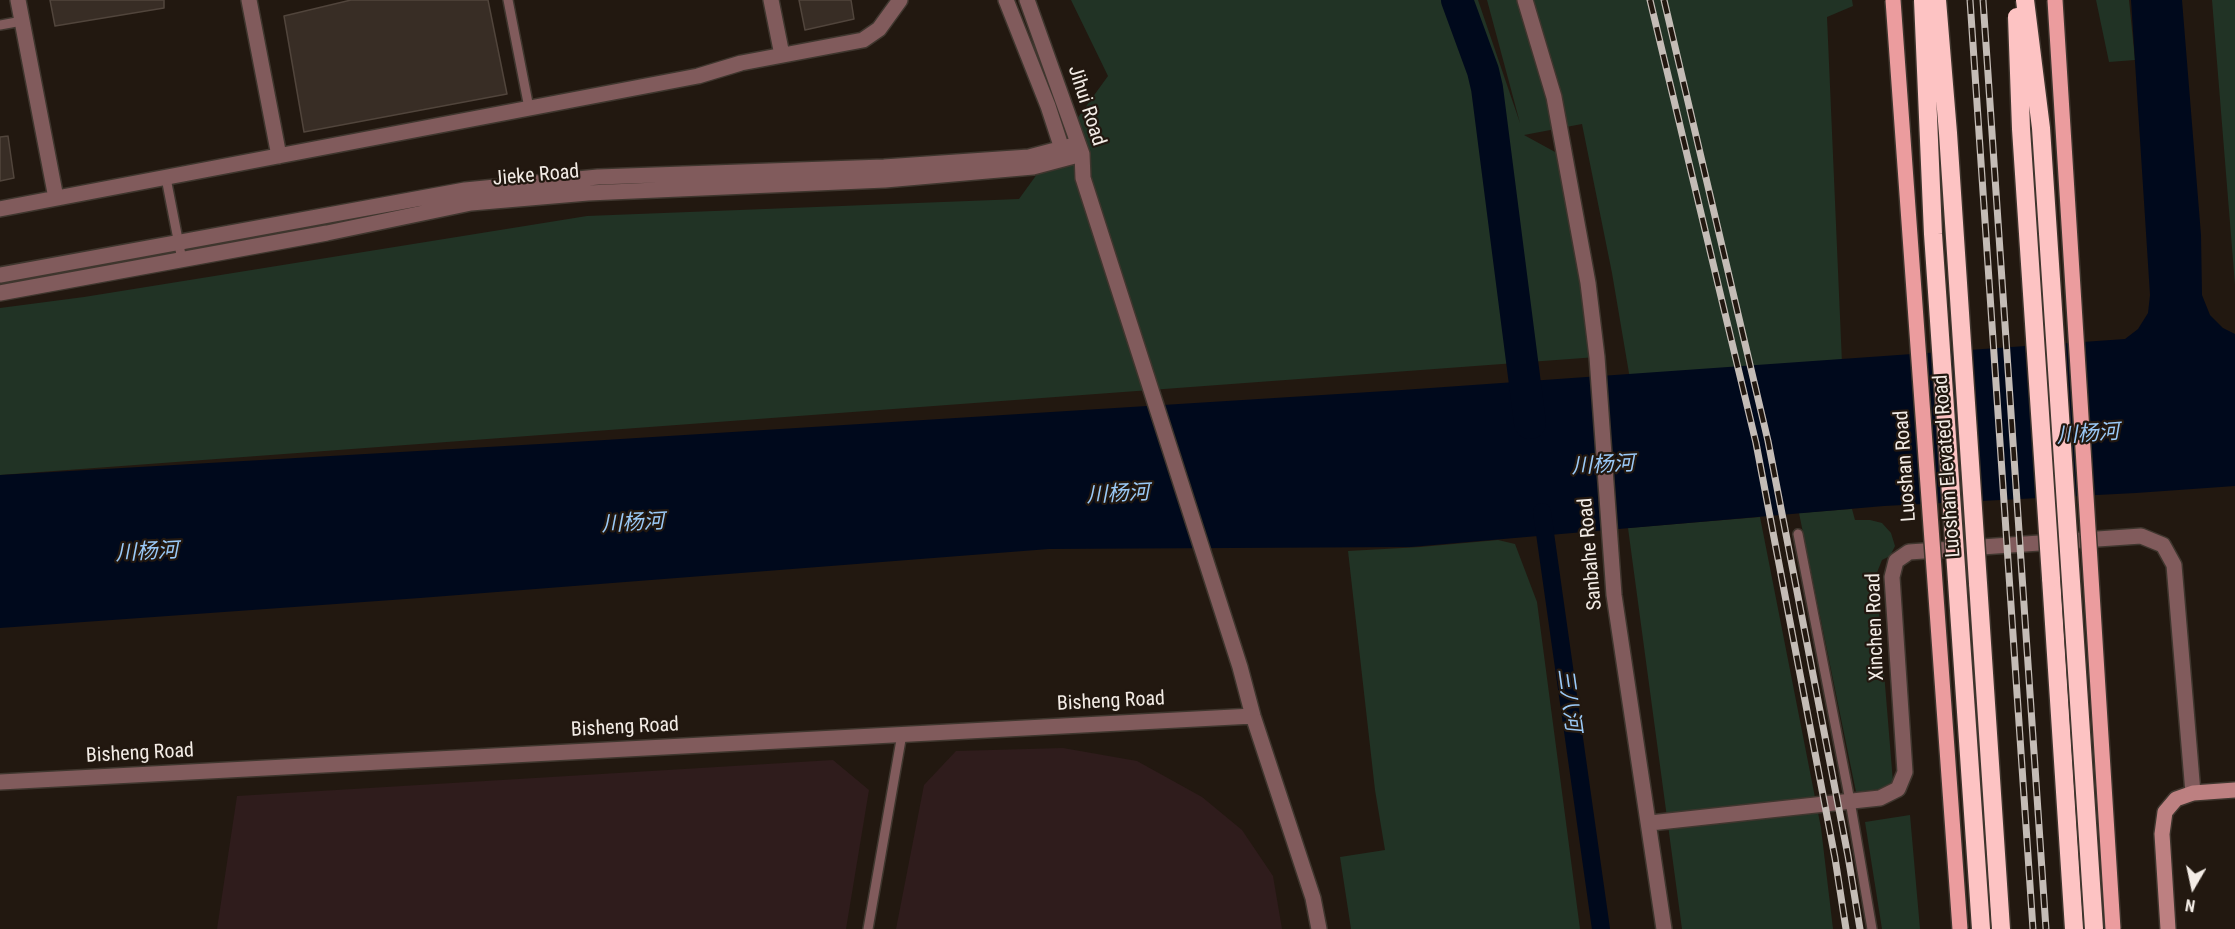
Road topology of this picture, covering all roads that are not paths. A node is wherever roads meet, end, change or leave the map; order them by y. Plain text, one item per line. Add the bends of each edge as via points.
1 (18, 0) edge
2 (249, 0) edge
3 (508, 0) edge
4 (771, 0) edge
5 (900, 0) edge
6 (1006, 0) edge
7 (1027, 0) edge
8 (1526, 0) edge
9 (1893, 0) edge
10 (1923, 0) edge
11 (1937, 0) edge
12 (2016, 0) edge
13 (2025, 0) edge
14 (2055, 0) edge
15 (22, 21) junction
16 (0, 25) edge
17 (782, 55) junction
18 (529, 108) junction
19 (1080, 149) junction
20 (1064, 153) junction
21 (279, 156) junction
22 (166, 178) junction
23 (1083, 178) junction
24 (56, 198) junction
25 (0, 209) edge
26 (178, 242) junction
27 (182, 260) junction
28 (0, 275) edge
29 (0, 293) edge
30 (1798, 534) dead end
31 (1253, 716) junction
32 (902, 734) junction
33 (0, 782) edge
34 (2235, 790) edge
35 (2193, 793) junction
36 (1850, 801) junction
37 (1650, 823) junction
38 (868, 929) edge
39 (1318, 929) edge
40 (1664, 929) edge
41 (1872, 929) edge
42 (1960, 929) edge
43 (1981, 929) edge
44 (2001, 929) edge
45 (2074, 929) edge
46 (2094, 929) edge
47 (2113, 929) edge
48 (2168, 929) edge

1 - 15 street
2 - 21 street
3 - 18 lane
4 - 17 street
5 - 17 street via 879,29 863,40
6 - 20 street, Jihui Road
7 - 19 street, Jihui Road
8 - 37 street, Sanbahe Road via 1556,107 1576,210 1597,357 1621,651
9 - 42 main road, Luoshan Road, bridge
10 - 43 highway, bridge via 1933,234
11 - 44 highway, Luoshan Elevated Road, bridge
12 - 45 highway, bridge via 2021,129
13 - 46 highway, bridge via 2041,128
14 - 47 main road, bridge
15 - 16 lane
15 - 24 street
17 - 18 street via 698,76
18 - 21 street
19 - 20 street, Jieke Road
19 - 23 street, Jihui Road
20 - 23 street, Jihui Road
20 - 26 street, Jieke Road via 884,167 598,177 465,190
20 - 27 street, Jieke Road via 1033,167 885,180 588,193 471,203
21 - 22 street
22 - 24 street
22 - 26 lane
23 - 31 street
24 - 25 street
26 - 27 lane
26 - 28 street, Jieke Road
27 - 29 street, Jieke Road
30 - 36 lane
31 - 32 street, Bisheng Road
31 - 39 street via 1313,898
32 - 33 street, Bisheng Road
32 - 38 lane
34 - 35 street
35 - 36 street, Xinchen Road via 2174,565 2163,545 2141,536 1909,552 1896,561 1892,577 1905,772 1898,789 1880,798
35 - 48 street via 2176,799 2165,812 2162,834
36 - 37 street, Xinchen Road
36 - 41 lane
37 - 40 street, Sanbahe Road

